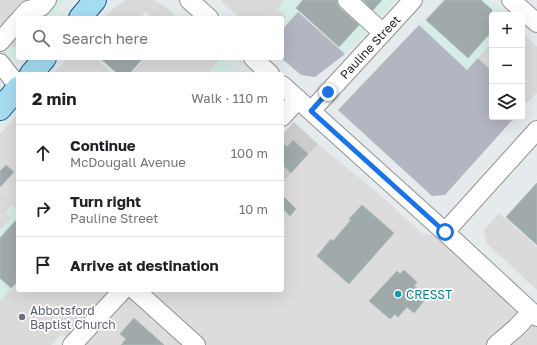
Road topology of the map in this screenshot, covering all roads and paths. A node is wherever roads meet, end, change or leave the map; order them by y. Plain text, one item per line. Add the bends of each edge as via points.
1 (48, 0) edge
2 (189, 0) edge
3 (347, 0) edge
4 (414, 0) edge
5 (511, 0) edge
6 (23, 16) edge
7 (207, 16) edge
8 (16, 23) edge
9 (537, 23) edge
10 (383, 33) junction
11 (0, 42) edge
12 (43, 60) edge
13 (255, 60) edge
14 (0, 63) edge
15 (33, 72) edge
16 (268, 72) edge
17 (16, 84) edge
18 (284, 87) edge
19 (16, 89) edge
20 (304, 105) junction
21 (0, 109) edge
22 (284, 115) edge
23 (537, 130) edge
24 (445, 232) junction
25 (121, 292) edge
26 (137, 292) edge
27 (534, 315) edge
28 (72, 345) edge
29 (196, 345) edge
30 (496, 345) edge

1 - 6 street via 41,7 28,10
2 - 7 street
3 - 10 street
4 - 10 street, Pauline Street
5 - 9 street
8 - 11 street
10 - 20 street, Pauline Street
12 - 15 main road
13 - 16 street
14 - 17 street
18 - 20 street
19 - 21 main road
20 - 22 street, Pauline Street
20 - 24 street
23 - 24 street
24 - 27 street
25 - 28 street
26 - 29 street
27 - 30 street

